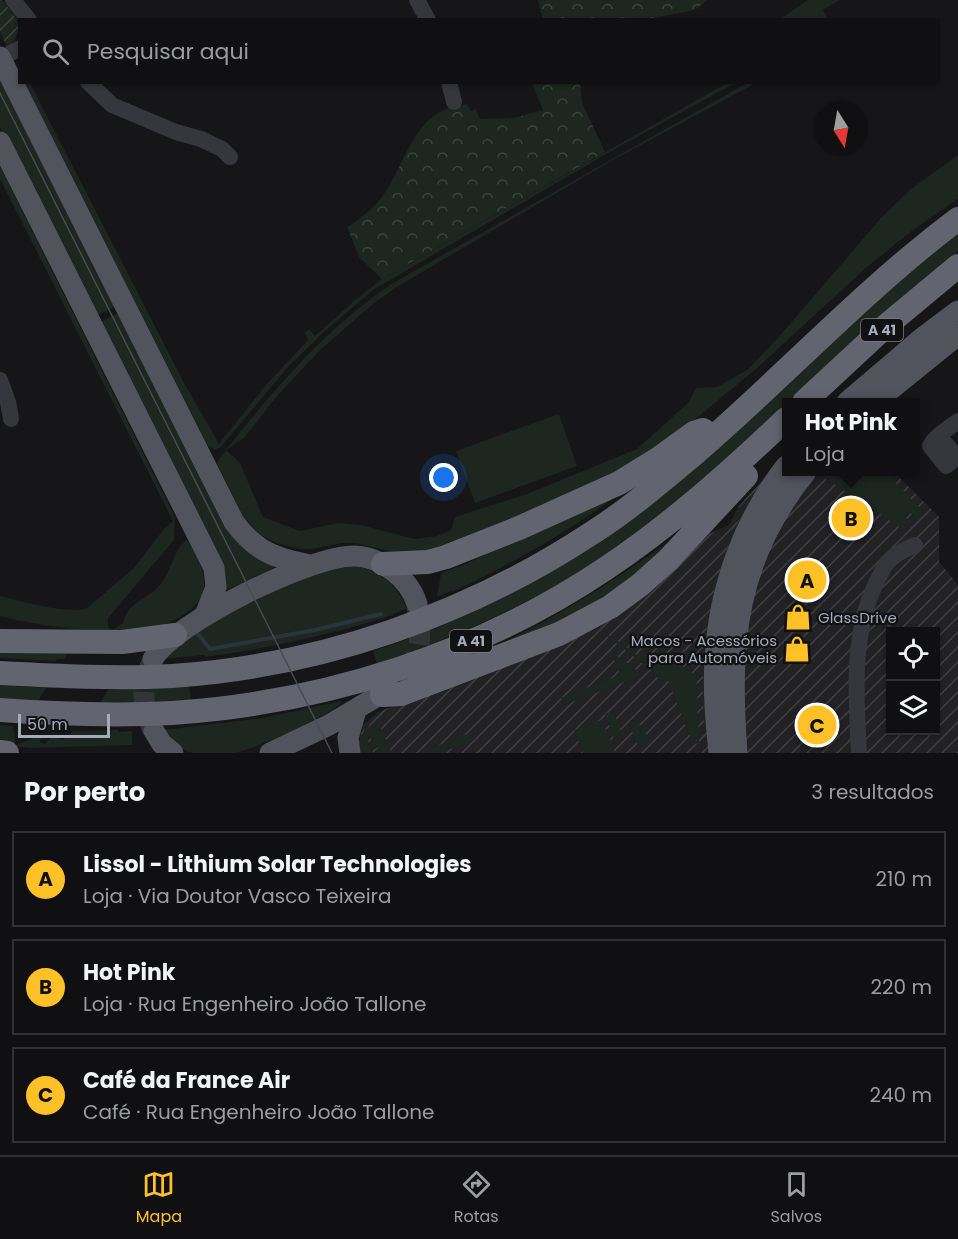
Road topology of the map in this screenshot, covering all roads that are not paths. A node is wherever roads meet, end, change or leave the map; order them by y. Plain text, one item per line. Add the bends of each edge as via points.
1 (13, 0) edge
2 (417, 0) edge
3 (27, 18) edge
4 (427, 18) edge
5 (10, 53) edge
6 (18, 70) edge
7 (25, 84) edge
8 (90, 84) edge
9 (450, 84) edge
10 (454, 102) dead end
11 (0, 142) edge
12 (230, 158) dead end
13 (958, 219) edge
14 (958, 266) edge
15 (958, 311) edge
16 (958, 335) edge
17 (0, 380) edge
18 (809, 398) edge
19 (852, 398) edge
20 (880, 398) edge
21 (736, 416) junction
22 (11, 419) dead end
23 (958, 421) edge
24 (782, 423) edge
25 (782, 432) edge
26 (939, 436) dead end
27 (782, 472) edge
28 (803, 476) edge
29 (915, 545) dead end
30 (383, 564) junction
31 (310, 565) junction
32 (417, 604) tunnel mouth
33 (206, 615) junction
34 (0, 626) edge
35 (175, 635) junction
36 (0, 640) edge
37 (59, 640) junction
38 (153, 659) tunnel mouth
39 (0, 673) edge
40 (384, 693) joint
41 (0, 710) edge
42 (356, 710) junction
43 (154, 731) tunnel mouth
44 (0, 752) edge
45 (7, 753) edge
46 (173, 753) edge
47 (270, 753) edge
48 (350, 753) edge
49 (718, 753) edge
50 (737, 753) edge
51 (859, 753) edge

1 - 3 street
2 - 4 street
5 - 6 main road
7 - 31 main road via 234,522 245,537 268,554
8 - 12 street via 112,105 222,148
9 - 10 street
11 - 33 main road via 214,568 216,587
13 - 21 highway, A 41 via 889,274
14 - 18 highway, A 41
15 - 19 main road
16 - 20 main road
17 - 22 street
21 - 30 highway via 694,433 619,483 519,528 428,562
21 - 39 highway, A 41 via 634,503 535,568 459,606 360,642 272,663 192,674 116,677
23 - 26 street
24 - 41 highway, A 41 via 690,505 626,554 552,601 478,638 387,673 286,698 172,713
25 - 40 highway via 668,560 610,607 559,634 401,694
27 - 49 main road via 749,526 725,591 715,660
28 - 50 main road via 764,537 742,602 734,658
29 - 51 street via 890,559 867,608 856,674
30 - 31 main road via 369,558 340,556
30 - 32 main road via 406,585
31 - 33 main road
33 - 35 main road
34 - 37 highway
35 - 37 highway via 122,642
35 - 38 main road
36 - 37 highway
40 - 42 main road
42 - 47 main road
42 - 48 main road via 348,738
43 - 46 main road
44 - 45 highway

